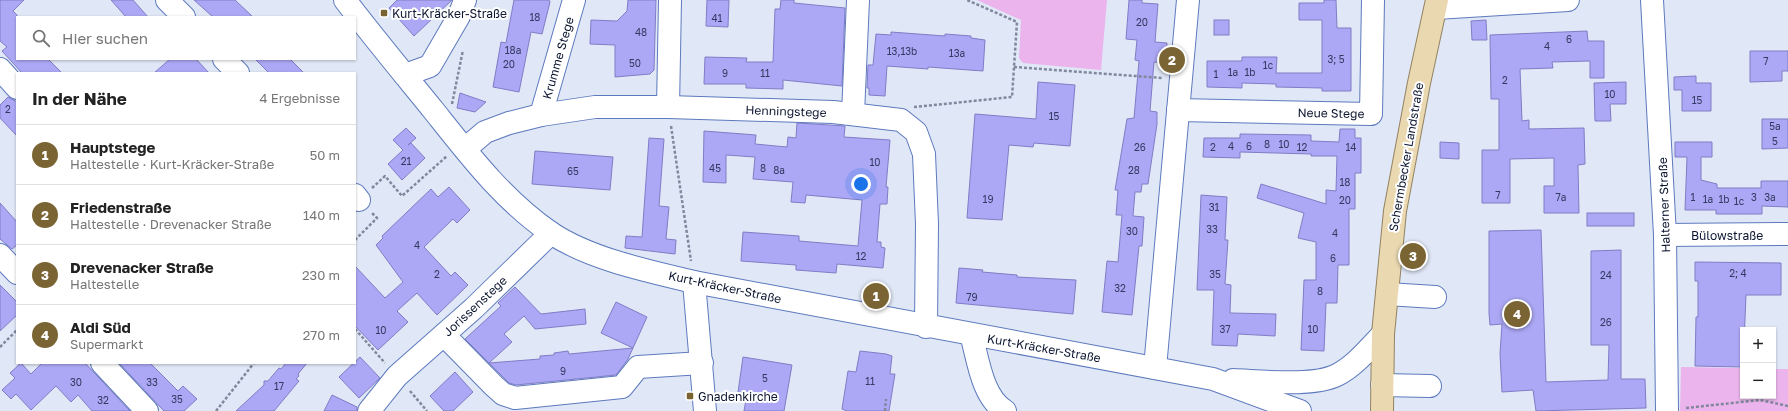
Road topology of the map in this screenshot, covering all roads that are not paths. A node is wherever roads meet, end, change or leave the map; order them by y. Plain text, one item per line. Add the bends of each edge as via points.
1 (167, 0) edge
2 (345, 0) edge
3 (464, 0) edge
4 (574, 0) edge
5 (670, 0) edge
6 (858, 0) edge
7 (1188, 0) edge
8 (1373, 0) edge
9 (1568, 0) edge
10 (1652, 0) edge
11 (1436, 4) edge
12 (183, 16) edge
13 (225, 60) edge
14 (0, 69) edge
15 (237, 72) edge
16 (405, 75) junction
17 (16, 87) edge
18 (668, 107) junction
19 (1178, 110) junction
20 (853, 114) junction
21 (541, 115) junction
22 (457, 140) junction
23 (551, 233) junction
24 (1788, 234) edge
25 (1665, 235) junction
26 (0, 255) edge
27 (16, 272) edge
28 (694, 282) junction
29 (1387, 294) junction
30 (1435, 296) dead end
31 (926, 326) junction
32 (971, 334) junction
33 (1383, 334) junction
34 (444, 335) junction
35 (702, 363) junction
36 (103, 364) edge
37 (1155, 368) junction
38 (1213, 379) junction
39 (1382, 385) junction
40 (1430, 386) dead end
41 (999, 409) edge
42 (147, 411) edge
43 (369, 411) edge
44 (705, 411) edge
45 (1300, 411) edge
46 (1382, 411) edge
47 (1668, 411) edge

1 - 12 street
2 - 16 street, Kurt-Kräcker-Straße
3 - 16 street via 459,16 430,66
4 - 21 street, Krumme Stege
5 - 18 street
6 - 20 street
7 - 19 street
8 - 19 street, Neue Stege via 1371,114
9 - 11 street
10 - 25 street, Halterner Straße
11 - 29 main road, Schermbecker Landstraße via 1397,198
13 - 15 street
14 - 17 street
16 - 22 street, Kurt-Kräcker-Straße
18 - 20 street, Henningstege
18 - 21 street, Henningstege via 595,107
19 - 37 street
20 - 31 street, Henningstege via 901,120 916,132 924,154 927,224
21 - 22 street, Henningstege
22 - 23 street, Kurt-Kräcker-Straße via 510,200
23 - 28 street, Kurt-Kräcker-Straße via 576,246 633,267
23 - 34 street, Jorissenstege
24 - 25 street, Bülowstraße
25 - 47 street, Halterner Straße
26 - 27 street
28 - 31 street, Kurt-Kräcker-Straße
28 - 35 street
29 - 30 street
29 - 33 main road, Schermbecker Landstraße
31 - 32 street, Kurt-Kräcker-Straße
32 - 37 street, Kurt-Kräcker-Straße
32 - 41 street via 985,382
33 - 38 street, Kurt-Kräcker-Straße via 1352,365 1322,381
33 - 39 main road, Schermbecker Landstraße
34 - 35 street via 503,394 515,398 622,387 638,367
34 - 43 street, Jorissenstege via 398,376
35 - 44 street
36 - 42 street
37 - 38 street, Kurt-Kräcker-Straße
38 - 45 street, Kurt-Kräcker-Straße
39 - 40 street
39 - 46 main road, Schermbecker Landstraße

